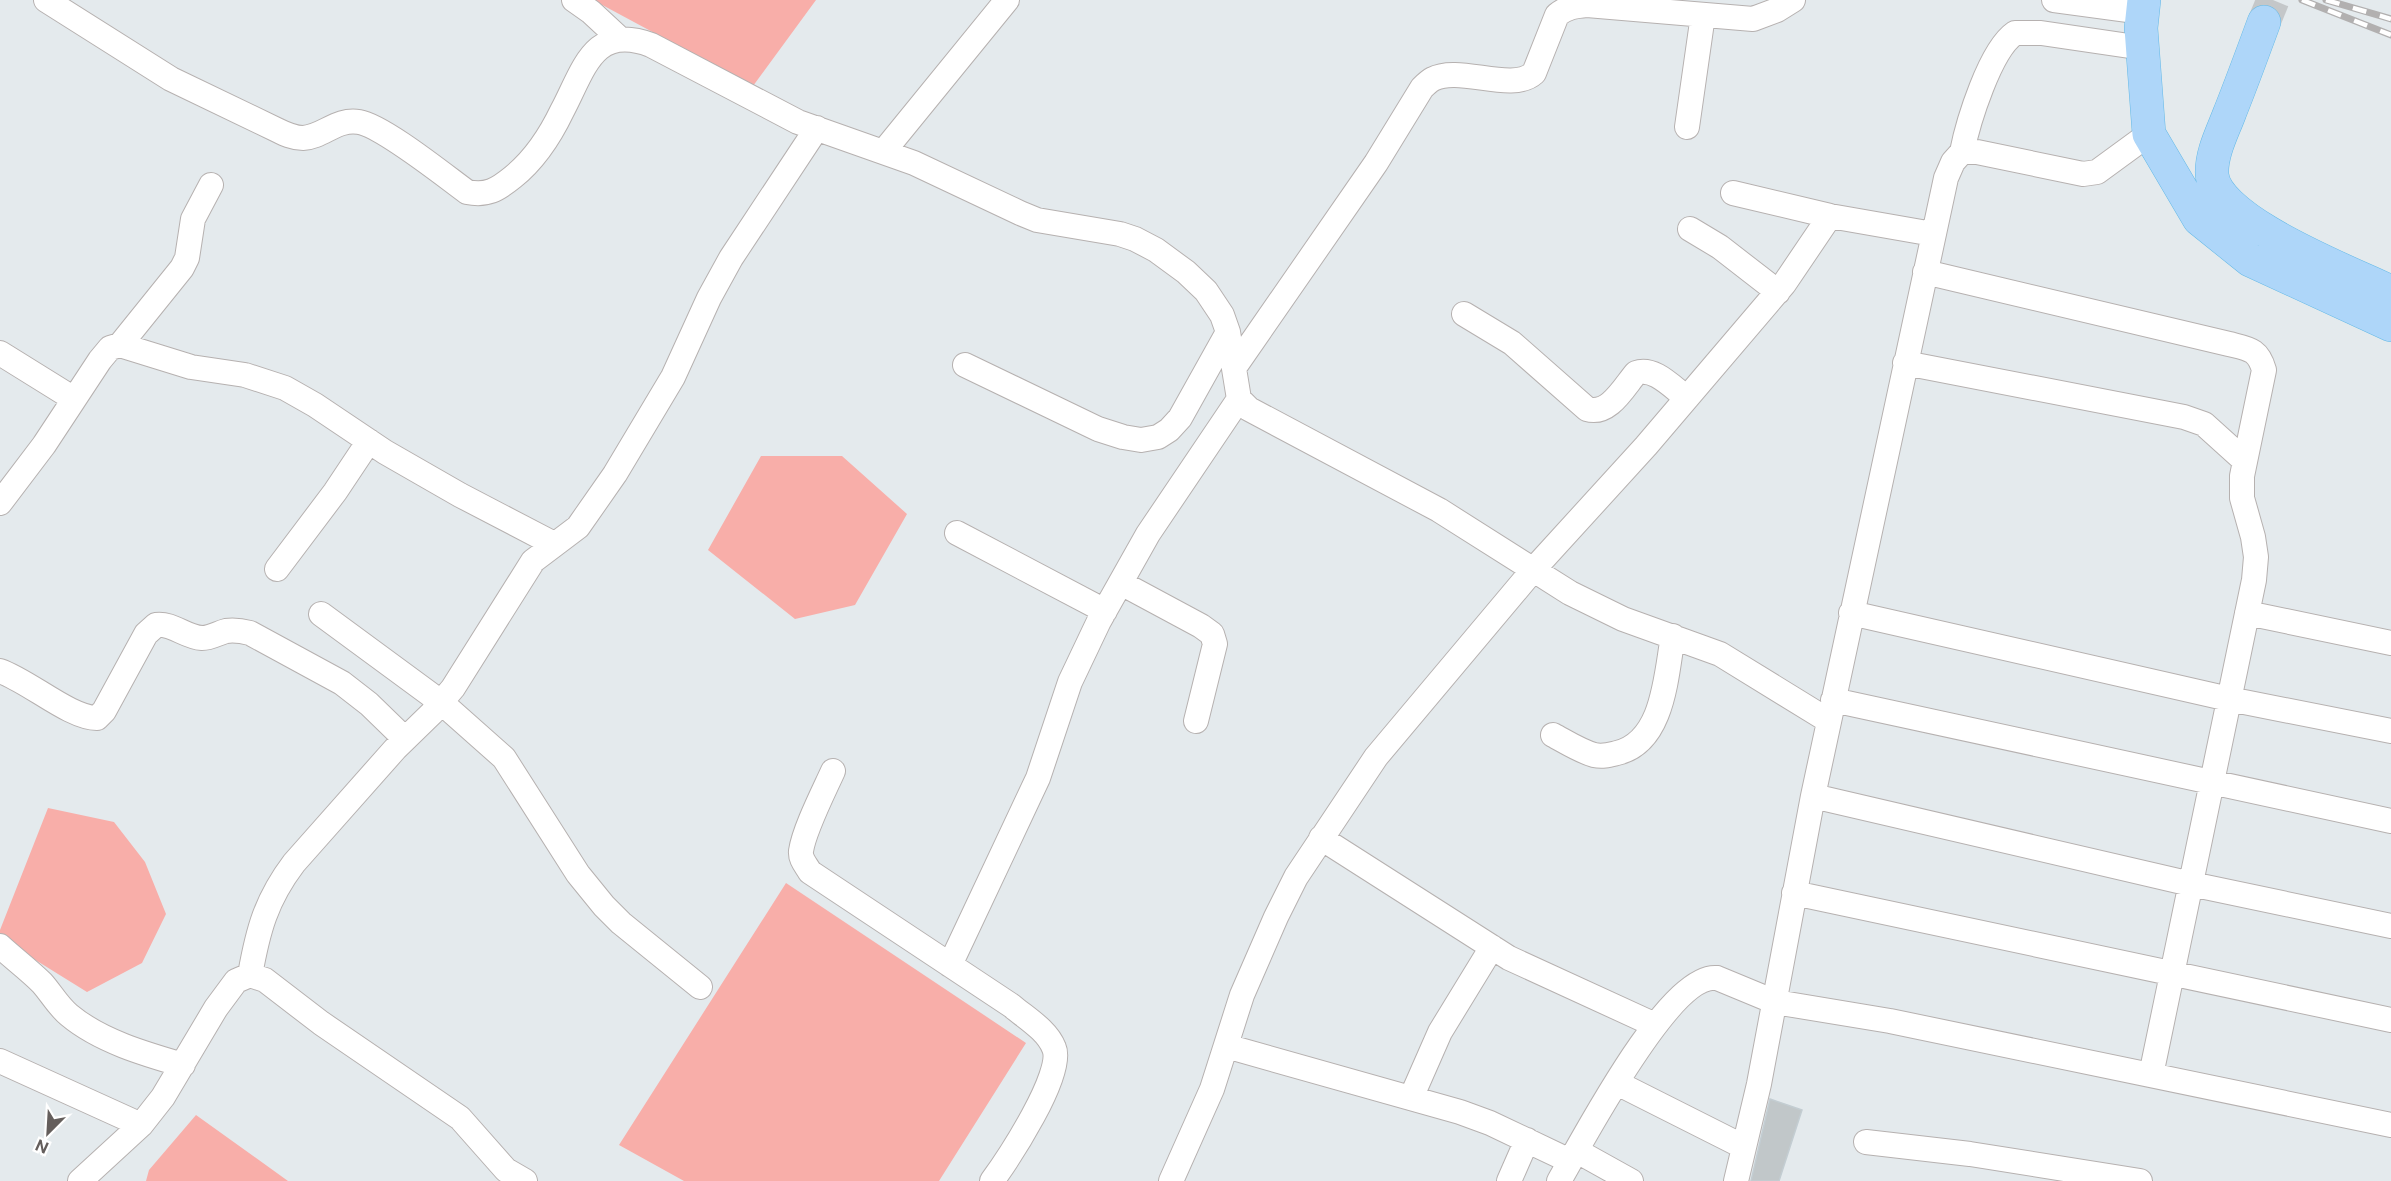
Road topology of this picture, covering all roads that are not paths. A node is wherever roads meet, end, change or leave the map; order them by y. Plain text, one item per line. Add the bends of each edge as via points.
1 (45, 0) edge
2 (574, 0) edge
3 (1007, 0) edge
4 (1792, 0) edge
5 (2054, 0) edge
6 (2144, 6) edge
7 (1702, 15) junction
8 (2264, 22) tunnel mouth
9 (619, 39) junction
10 (2143, 48) junction
11 (1687, 127) dead end
12 (817, 128) junction
13 (2149, 134) junction
14 (884, 151) junction
15 (1962, 152) junction
16 (2167, 167) junction
17 (211, 185) dead end
18 (2220, 191) junction
19 (1733, 193) dead end
20 (1830, 216) junction
21 (1690, 229) dead end
22 (1933, 234) junction
23 (1925, 272) junction
24 (1778, 292) junction
25 (2391, 292) edge
26 (1464, 314) dead end
27 (2391, 325) edge
28 (1228, 332) junction
29 (120, 345) junction
30 (0, 352) edge
31 (1905, 363) junction
32 (965, 364) dead end
33 (1234, 368) junction
34 (1687, 398) junction
35 (74, 399) junction
36 (1239, 399) junction
37 (369, 441) junction
38 (2245, 461) junction
39 (0, 503) edge
40 (957, 533) dead end
41 (554, 544) junction
42 (278, 569) dead end
43 (1533, 570) junction
44 (1120, 583) junction
45 (1105, 611) junction
46 (1851, 613) junction
47 (321, 614) dead end
48 (2247, 614) junction
49 (1673, 636) junction
50 (2391, 643) edge
51 (0, 671) edge
52 (2229, 699) junction
53 (442, 703) junction
54 (1831, 710) junction
55 (1196, 722) dead end
56 (2391, 731) edge
57 (1553, 735) dead end
58 (405, 739) junction
59 (833, 771) dead end
60 (2211, 783) junction
61 (1813, 796) junction
62 (2391, 820) edge
63 (1321, 838) junction
64 (2190, 884) junction
65 (1794, 893) junction
66 (2391, 926) edge
67 (0, 946) edge
68 (1492, 947) junction
69 (950, 965) junction
70 (250, 975) junction
71 (2172, 975) junction
72 (700, 987) dead end
73 (1775, 1002) junction
74 (2391, 1020) edge
75 (1655, 1025) junction
76 (1226, 1046) junction
77 (0, 1061) edge
78 (183, 1065) junction
79 (2151, 1075) junction
80 (1617, 1083) junction
81 (1412, 1098) junction
82 (141, 1125) junction
83 (2391, 1125) edge
84 (1527, 1140) junction
85 (1866, 1142) dead end
86 (1744, 1148) junction
87 (1568, 1164) edge
88 (80, 1181) edge
89 (525, 1181) edge
90 (992, 1181) edge
91 (1171, 1181) edge
92 (1509, 1181) edge
93 (1631, 1181) edge
94 (1736, 1181) edge
95 (2140, 1181) edge

1 - 9 street via 171,79 290,136 303,138 346,121 361,122 467,192 479,194 491,193 505,184 533,157 562,112 588,60 597,50
2 - 9 street
3 - 14 street
4 - 7 street via 1753,19
5 - 6 street
6 - 10 main road
7 - 11 street
7 - 33 street via 1573,6 1557,15 1534,73 1528,78 1433,78 1422,88 1376,163
8 - 18 main road via 2217,148 2212,175
9 - 12 street via 651,45 774,111
10 - 13 main road
10 - 15 street via 2041,33 2015,33 1999,48 1967,126
12 - 14 street
12 - 41 street via 731,258 673,377 615,474 583,521
13 - 15 street via 2097,172 2083,174
13 - 16 main road
14 - 28 street via 1037,220 1135,239 1156,250 1206,291
15 - 22 street via 1946,178
16 - 18 main road
16 - 27 main road via 2199,219 2250,260
17 - 29 street via 193,219 182,268
18 - 25 main road via 2235,210 2257,227
19 - 20 street
20 - 22 street
20 - 24 street
21 - 24 street
22 - 23 street
23 - 31 street
23 - 38 street via 2252,350 2261,358 2264,370
24 - 34 street
26 - 34 street via 1512,343 1587,409 1604,409 1642,371 1661,378
28 - 32 street via 1180,418 1158,437 1141,440 1098,429
28 - 33 street
29 - 35 street via 100,360
29 - 37 street via 191,367 264,380 285,388
30 - 35 street
31 - 38 street via 2184,417 2204,424
31 - 46 street
33 - 36 street
34 - 43 street
35 - 39 street
36 - 43 street via 1263,418 1439,510
36 - 44 street
37 - 41 street
37 - 42 street
38 - 48 street via 2242,498 2256,557
40 - 45 street
41 - 53 street via 533,561
43 - 49 street via 1623,619
43 - 63 street via 1376,756
44 - 45 street
44 - 55 street via 1212,634 1215,644
45 - 69 street via 1070,682 1038,778
46 - 52 street
46 - 54 street
47 - 53 street
48 - 50 street
48 - 52 street
49 - 54 street via 1720,654
49 - 57 street via 1657,711 1640,743 1604,756 1581,750
51 - 58 street via 74,711 97,718 146,634 156,625 204,638 239,631 250,633 342,683
52 - 56 street
52 - 60 street
53 - 58 street
53 - 72 street via 504,758 578,874 604,906
54 - 60 street
54 - 61 street
58 - 70 street via 279,883 262,917
59 - 69 street via 801,851 803,862 810,872
60 - 62 street
60 - 64 street
61 - 64 street
61 - 65 street
63 - 68 street
63 - 76 street via 1276,917 1242,995
64 - 66 street
64 - 71 street
65 - 71 street
65 - 73 street
67 - 78 street via 76,1020 141,1053
68 - 75 street
68 - 81 street via 1440,1032
69 - 90 street via 1040,1029 1054,1047 1057,1059 1021,1138
70 - 78 street via 236,981
70 - 89 street via 265,980 460,1118 506,1170
71 - 74 street
71 - 79 street
73 - 75 street via 1710,977 1685,993
73 - 79 street via 1890,1021
73 - 86 street
75 - 80 street
76 - 81 street
76 - 91 street via 1212,1089
77 - 82 street
78 - 82 street
79 - 83 street
80 - 86 street
80 - 87 street
81 - 84 street via 1470,1115
82 - 88 street
84 - 87 street
84 - 92 street
85 - 95 street
86 - 94 street
87 - 93 street

